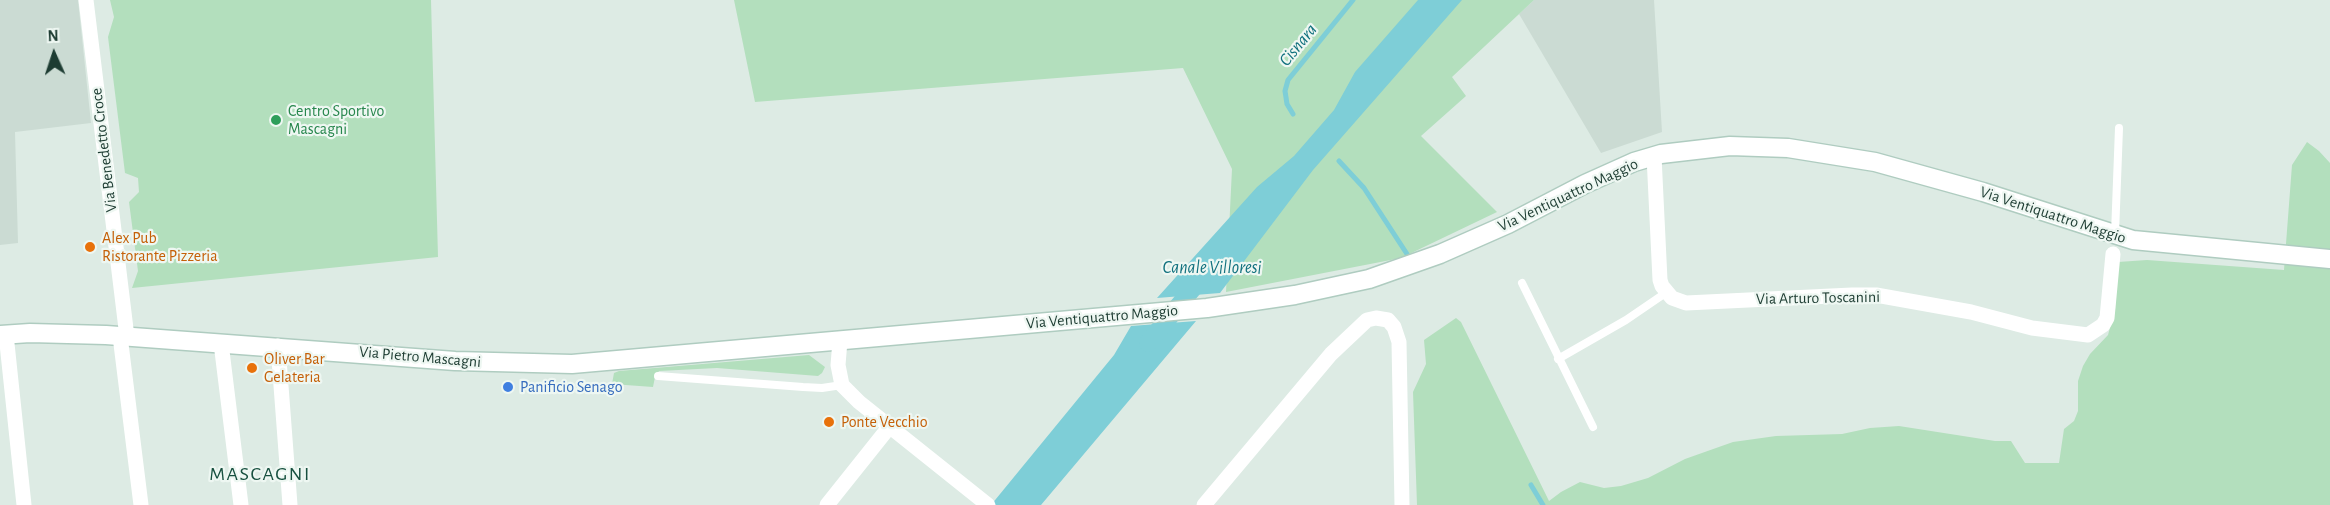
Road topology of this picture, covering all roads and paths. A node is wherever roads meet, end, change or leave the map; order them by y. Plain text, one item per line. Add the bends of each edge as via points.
1 (86, 0) edge
2 (2119, 128) dead end
3 (1654, 156) junction
4 (2115, 235) junction
5 (2113, 254) dead end
6 (2330, 259) edge
7 (1522, 283) dead end
8 (1666, 292) junction
9 (3, 334) edge
10 (123, 336) junction
11 (221, 342) junction
12 (840, 342) junction
13 (278, 346) junction
14 (1558, 359) junction
15 (658, 376) dead end
16 (842, 385) junction
17 (890, 426) junction
18 (1593, 427) dead end
19 (24, 505) edge
20 (141, 505) edge
21 (241, 505) edge
22 (290, 505) edge
23 (304, 505) edge
24 (827, 505) edge
25 (988, 505) edge
26 (1204, 505) edge
27 (1402, 505) edge

1 - 10 street, Via Benedetto Croce
2 - 4 lane
3 - 4 street, Via Ventiquattro Maggio via 1730,147 1833,154 1920,173
3 - 8 street via 1660,280
3 - 12 street, Via Ventiquattro Maggio via 1615,170 1508,224 1403,268 1295,296 1208,308
4 - 6 street, Via Ventiquattro Maggio via 2151,243
5 - 8 street, Via Arturo Toscanini via 2107,318 2103,326 2088,335 2032,328 1971,312 1876,295 1686,303
7 - 14 lane
8 - 14 lane
9 - 10 street, Via Pietro Mascagni
9 - 19 street
10 - 11 street, Via Pietro Mascagni
10 - 20 street, Via Benedetto Croce
11 - 13 street, Via Pietro Mascagni
11 - 21 street
12 - 13 street, Via Pietro Mascagni via 533,364
12 - 16 street via 838,365
13 - 22 street
14 - 18 lane
15 - 16 lane via 822,388
16 - 17 street
17 - 24 street
17 - 25 street
22 - 23 street
26 - 27 street via 1331,354 1367,321 1376,318 1388,320 1399,342

